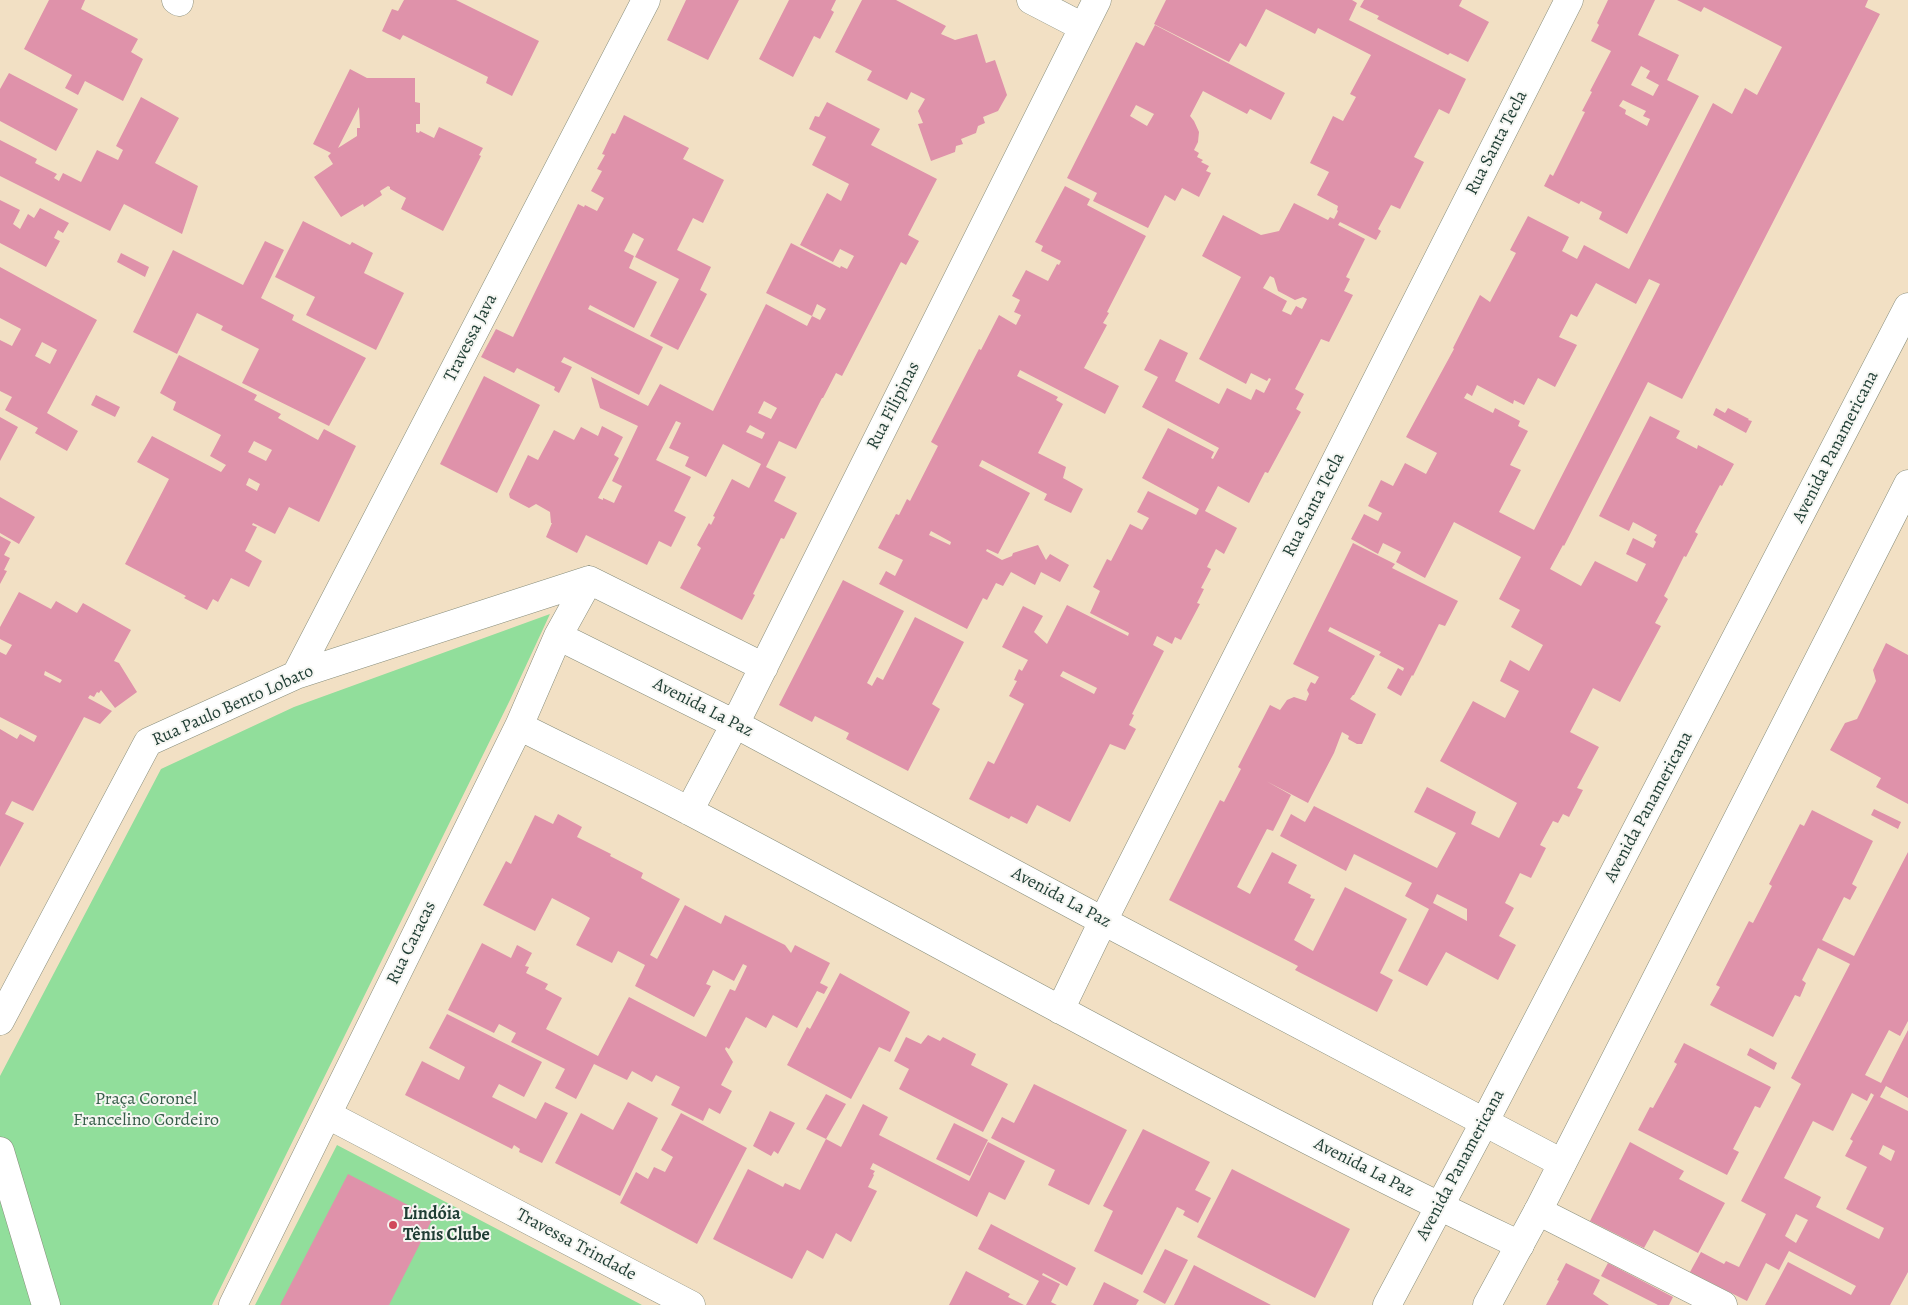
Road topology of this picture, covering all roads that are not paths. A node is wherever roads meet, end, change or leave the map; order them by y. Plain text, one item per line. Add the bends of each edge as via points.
1 (646, 0) edge
2 (1032, 0) edge
3 (1097, 0) edge
4 (1569, 0) edge
5 (1083, 27) junction
6 (1908, 307) edge
7 (1908, 484) edge
8 (589, 580) junction
9 (558, 636) junction
10 (764, 667) junction
11 (296, 675) junction
12 (736, 724) junction
13 (519, 726) junction
14 (689, 811) junction
15 (1103, 921) junction
16 (1060, 1010) junction
17 (0, 1021) edge
18 (328, 1115) junction
19 (1484, 1123) junction
20 (0, 1151) edge
21 (1562, 1164) junction
22 (1440, 1207) junction
23 (1538, 1211) junction
24 (1520, 1245) junction
25 (46, 1305) edge
26 (233, 1305) edge
27 (691, 1305) edge
28 (1387, 1305) edge
29 (1487, 1305) edge
30 (1723, 1305) edge

1 - 11 street, Travessa Java
2 - 5 street
3 - 5 street, Rua Filipinas
4 - 15 street, Rua Santa Tecla
5 - 10 street, Rua Filipinas
6 - 19 street, Avenida Panamericana
7 - 21 street
8 - 9 street, Rua Caracas
8 - 10 street
8 - 11 street, Rua Paulo Bento Lobato
9 - 12 street, Avenida La Paz
9 - 13 street, Rua Caracas
10 - 12 street, Rua Filipinas
11 - 17 street, Rua Paulo Bento Lobato via 148,742
12 - 14 street, Rua Filipinas
12 - 15 street, Avenida La Paz
13 - 14 street, Avenida La Paz
13 - 18 street, Rua Caracas
14 - 16 street, Avenida La Paz
15 - 16 street, Rua Santa Tecla
15 - 19 street, Avenida La Paz
16 - 22 street, Avenida La Paz
18 - 26 street, Rua Caracas
18 - 27 street, Travessa Trindade
19 - 21 street, Avenida La Paz
19 - 22 street, Avenida Panamericana
20 - 25 street
21 - 23 street
22 - 24 street, Avenida La Paz
22 - 28 street, Avenida Panamericana
23 - 24 street
23 - 30 street
24 - 29 street

